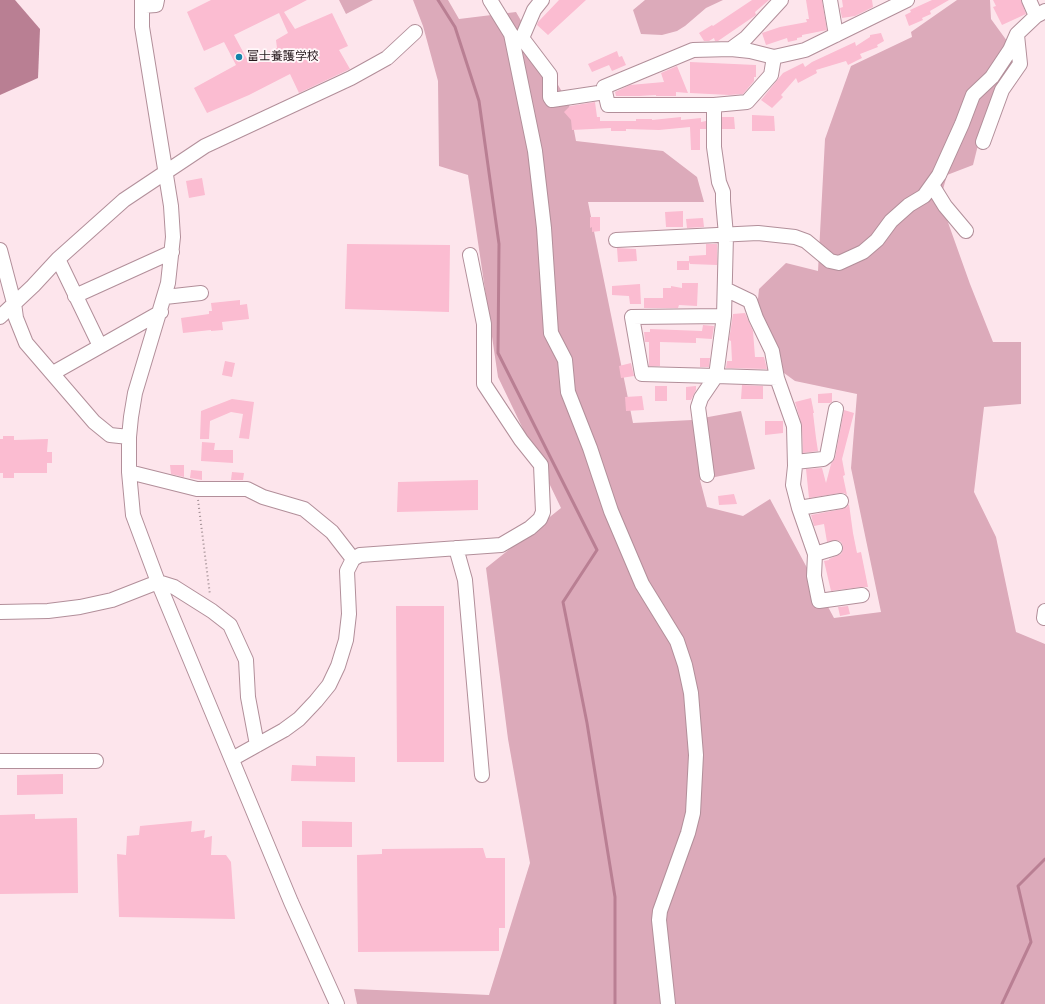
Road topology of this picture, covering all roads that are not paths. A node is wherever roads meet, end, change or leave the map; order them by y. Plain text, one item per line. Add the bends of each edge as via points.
1 (157, 0) edge
2 (490, 0) edge
3 (542, 0) edge
4 (781, 0) edge
5 (830, 0) edge
6 (908, 0) edge
7 (1029, 0) edge
8 (142, 3) edge
9 (893, 3) edge
10 (1040, 13) edge
11 (415, 32) dead end
12 (1017, 34) junction
13 (836, 35) junction
14 (731, 49) junction
15 (774, 57) junction
16 (605, 92) junction
17 (714, 105) junction
18 (983, 142) dead end
19 (165, 173) junction
20 (932, 185) junction
21 (966, 231) dead end
22 (726, 236) junction
23 (616, 240) dead end
24 (0, 250) edge
25 (172, 252) junction
26 (470, 255) dead end
27 (58, 259) junction
28 (725, 289) junction
29 (201, 293) dead end
30 (75, 296) junction
31 (165, 297) junction
32 (14, 303) junction
33 (161, 312) junction
34 (724, 316) junction
35 (0, 317) edge
36 (100, 346) junction
37 (53, 373) junction
38 (716, 376) junction
39 (777, 378) junction
40 (836, 409) dead end
41 (129, 437) junction
42 (795, 462) junction
43 (129, 472) junction
44 (707, 476) dead end
45 (841, 501) dead end
46 (799, 508) junction
47 (456, 548) junction
48 (835, 548) dead end
49 (815, 554) junction
50 (353, 559) junction
51 (158, 582) junction
52 (862, 595) dead end
53 (1045, 611) edge
54 (0, 612) edge
55 (1045, 618) edge
56 (257, 745) junction
57 (232, 759) junction
58 (0, 761) edge
59 (96, 761) dead end
60 (482, 775) dead end
61 (337, 1004) edge
62 (668, 1004) edge

1 - 8 street via 156,5
2 - 62 street via 510,34 535,151 544,228 551,333 565,360 568,392 611,511 642,584 677,641 691,693 696,755 693,813 659,920
3 - 16 street via 534,10 522,38 550,75 552,100
4 - 14 street via 746,38
5 - 13 street
6 - 9 street
7 - 10 street
8 - 19 street via 142,27
9 - 13 street
10 - 12 street
11 - 19 street via 387,58 351,78 205,146
12 - 18 street via 1020,64 1002,90
12 - 20 street via 992,77 973,95 956,139
13 - 15 street via 804,50
14 - 15 street
14 - 16 street via 693,50 604,87
15 - 17 street via 771,75 747,102
16 - 17 street via 608,105
17 - 22 street via 714,147 717,173 723,192
19 - 25 street via 171,206
19 - 27 street via 124,200
20 - 21 street via 945,206
20 - 22 street via 924,196 891,220 877,240 863,252 839,263 830,261 806,241 795,237 758,233
22 - 23 street
22 - 28 street
24 - 32 street
25 - 30 street
25 - 31 street
26 - 47 street via 484,324 484,384 541,465 543,512 540,519 530,528 502,545
27 - 30 street
27 - 32 street
28 - 34 street
28 - 39 street via 750,301 772,351
29 - 31 street
30 - 36 street
31 - 33 street
32 - 35 street
32 - 37 street via 16,318 26,343
33 - 36 street
33 - 41 street via 135,393
34 - 38 street
34 - 38 street via 632,317 642,374
36 - 37 street
37 - 41 street via 94,422 110,435
38 - 39 street
38 - 44 street via 698,407
39 - 42 street via 794,426
40 - 42 street via 827,456 823,459
41 - 43 street
42 - 46 street via 793,485
43 - 50 street via 197,489 247,488 263,497 304,509 332,532
43 - 51 street via 133,514
45 - 46 street
46 - 49 street
47 - 50 street via 360,554
47 - 60 street via 465,580
48 - 49 street
49 - 52 street via 814,576 819,600
50 - 56 street via 347,571 349,614 346,640 335,672 316,701 299,719
51 - 54 street via 112,600 80,607
51 - 56 street via 174,587 230,625 246,660 248,697
51 - 57 street
53 - 55 street
56 - 57 street
57 - 61 street via 291,902
58 - 59 street

